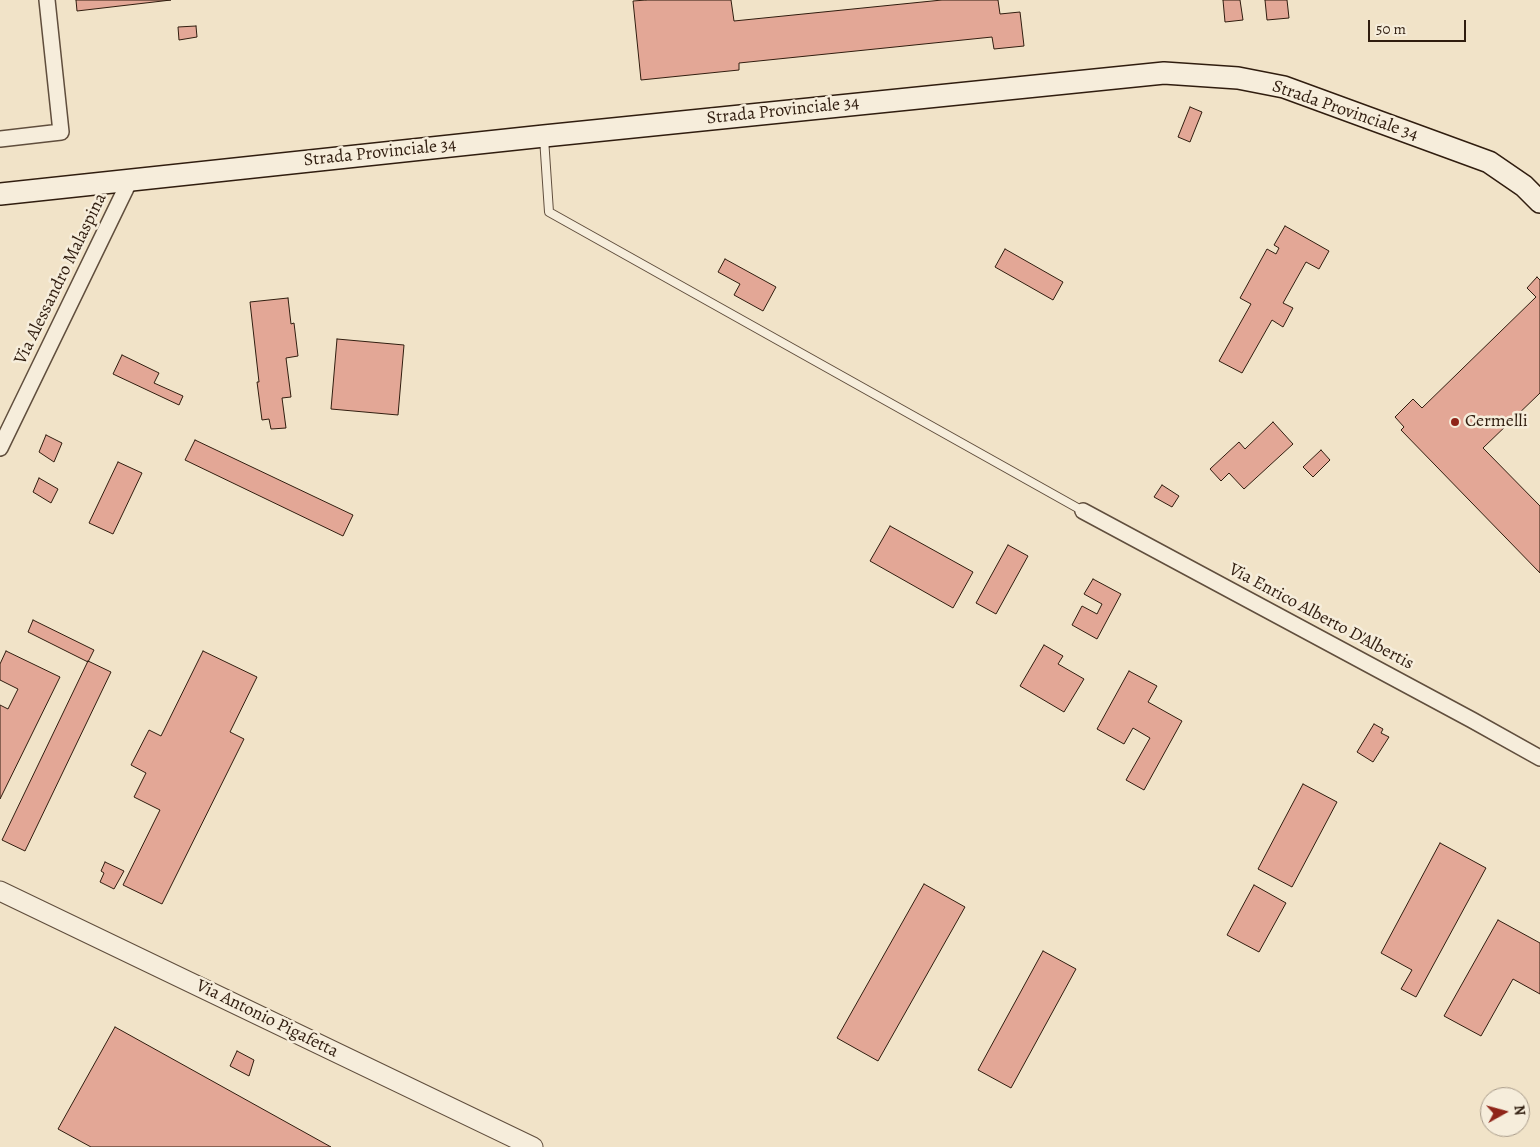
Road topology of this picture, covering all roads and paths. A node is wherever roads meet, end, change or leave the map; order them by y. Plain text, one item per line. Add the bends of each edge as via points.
1 (48, 0) edge
2 (544, 136) junction
3 (0, 139) edge
4 (130, 180) junction
5 (0, 194) edge
6 (1540, 202) edge
7 (0, 448) edge
8 (1083, 511) joint
9 (1540, 758) edge
10 (0, 891) edge
11 (533, 1147) edge

1 - 3 street via 61,132
2 - 4 main road, Strada Provinciale 34
2 - 6 main road, Strada Provinciale 34 via 1164,72 1238,78 1284,87 1489,162 1524,186
2 - 8 lane via 550,212
4 - 5 main road, Strada Provinciale 34
4 - 7 street, Via Alessandro Malaspina
8 - 9 street, Via Enrico Alberto D'Albertis
10 - 11 street, Via Antonio Pigafetta

